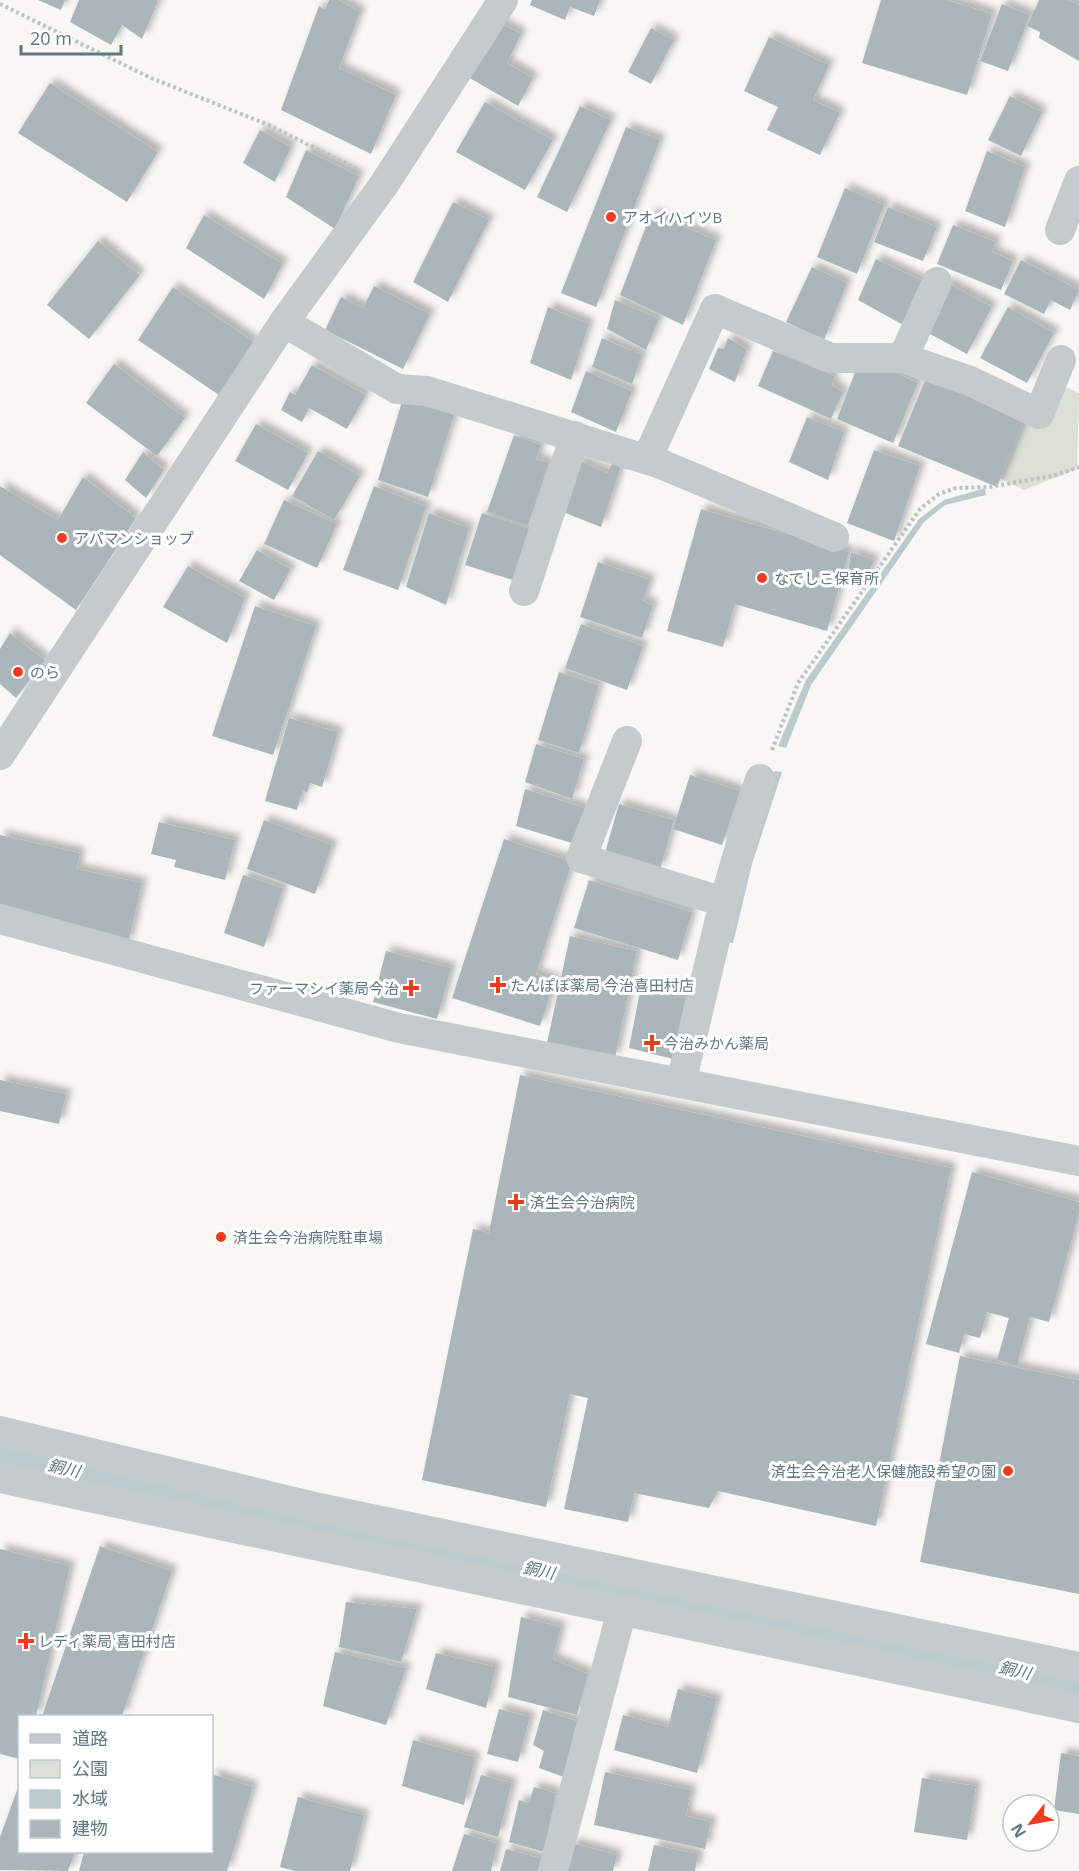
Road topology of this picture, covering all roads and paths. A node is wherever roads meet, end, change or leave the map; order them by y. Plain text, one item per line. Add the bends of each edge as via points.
1 (503, 0) edge
2 (0, 4) edge
3 (1079, 181) edge
4 (385, 183) junction
5 (1060, 230) dead end
6 (937, 282) dead end
7 (284, 322) junction
8 (903, 358) junction
9 (1061, 360) dead end
10 (575, 436) junction
11 (647, 459) junction
12 (1079, 467) edge
13 (834, 537) dead end
14 (524, 591) dead end
15 (627, 741) dead end
16 (0, 755) edge
17 (760, 779) joint
18 (724, 902) junction
19 (0, 919) edge
20 (681, 1083) junction
21 (1079, 1161) edge
22 (0, 1431) edge
23 (0, 1478) edge
24 (622, 1610) junction
25 (1079, 1667) edge
26 (1079, 1708) edge
27 (553, 1871) edge

1 - 4 street
2 - 4 path via 151,78 268,125
3 - 5 street
4 - 7 street
6 - 8 street
7 - 10 street via 397,389 427,391
7 - 16 street
8 - 9 street via 970,381 1039,414
8 - 11 street via 831,357 715,309
10 - 11 street
10 - 14 street
11 - 13 street
12 - 17 path via 990,487 956,488 939,494 920,509 798,683
15 - 18 street via 581,858
17 - 18 street
18 - 20 street
19 - 20 street via 399,1028
20 - 21 street
22 - 25 street via 319,1508
23 - 24 street
24 - 26 street
24 - 27 street

